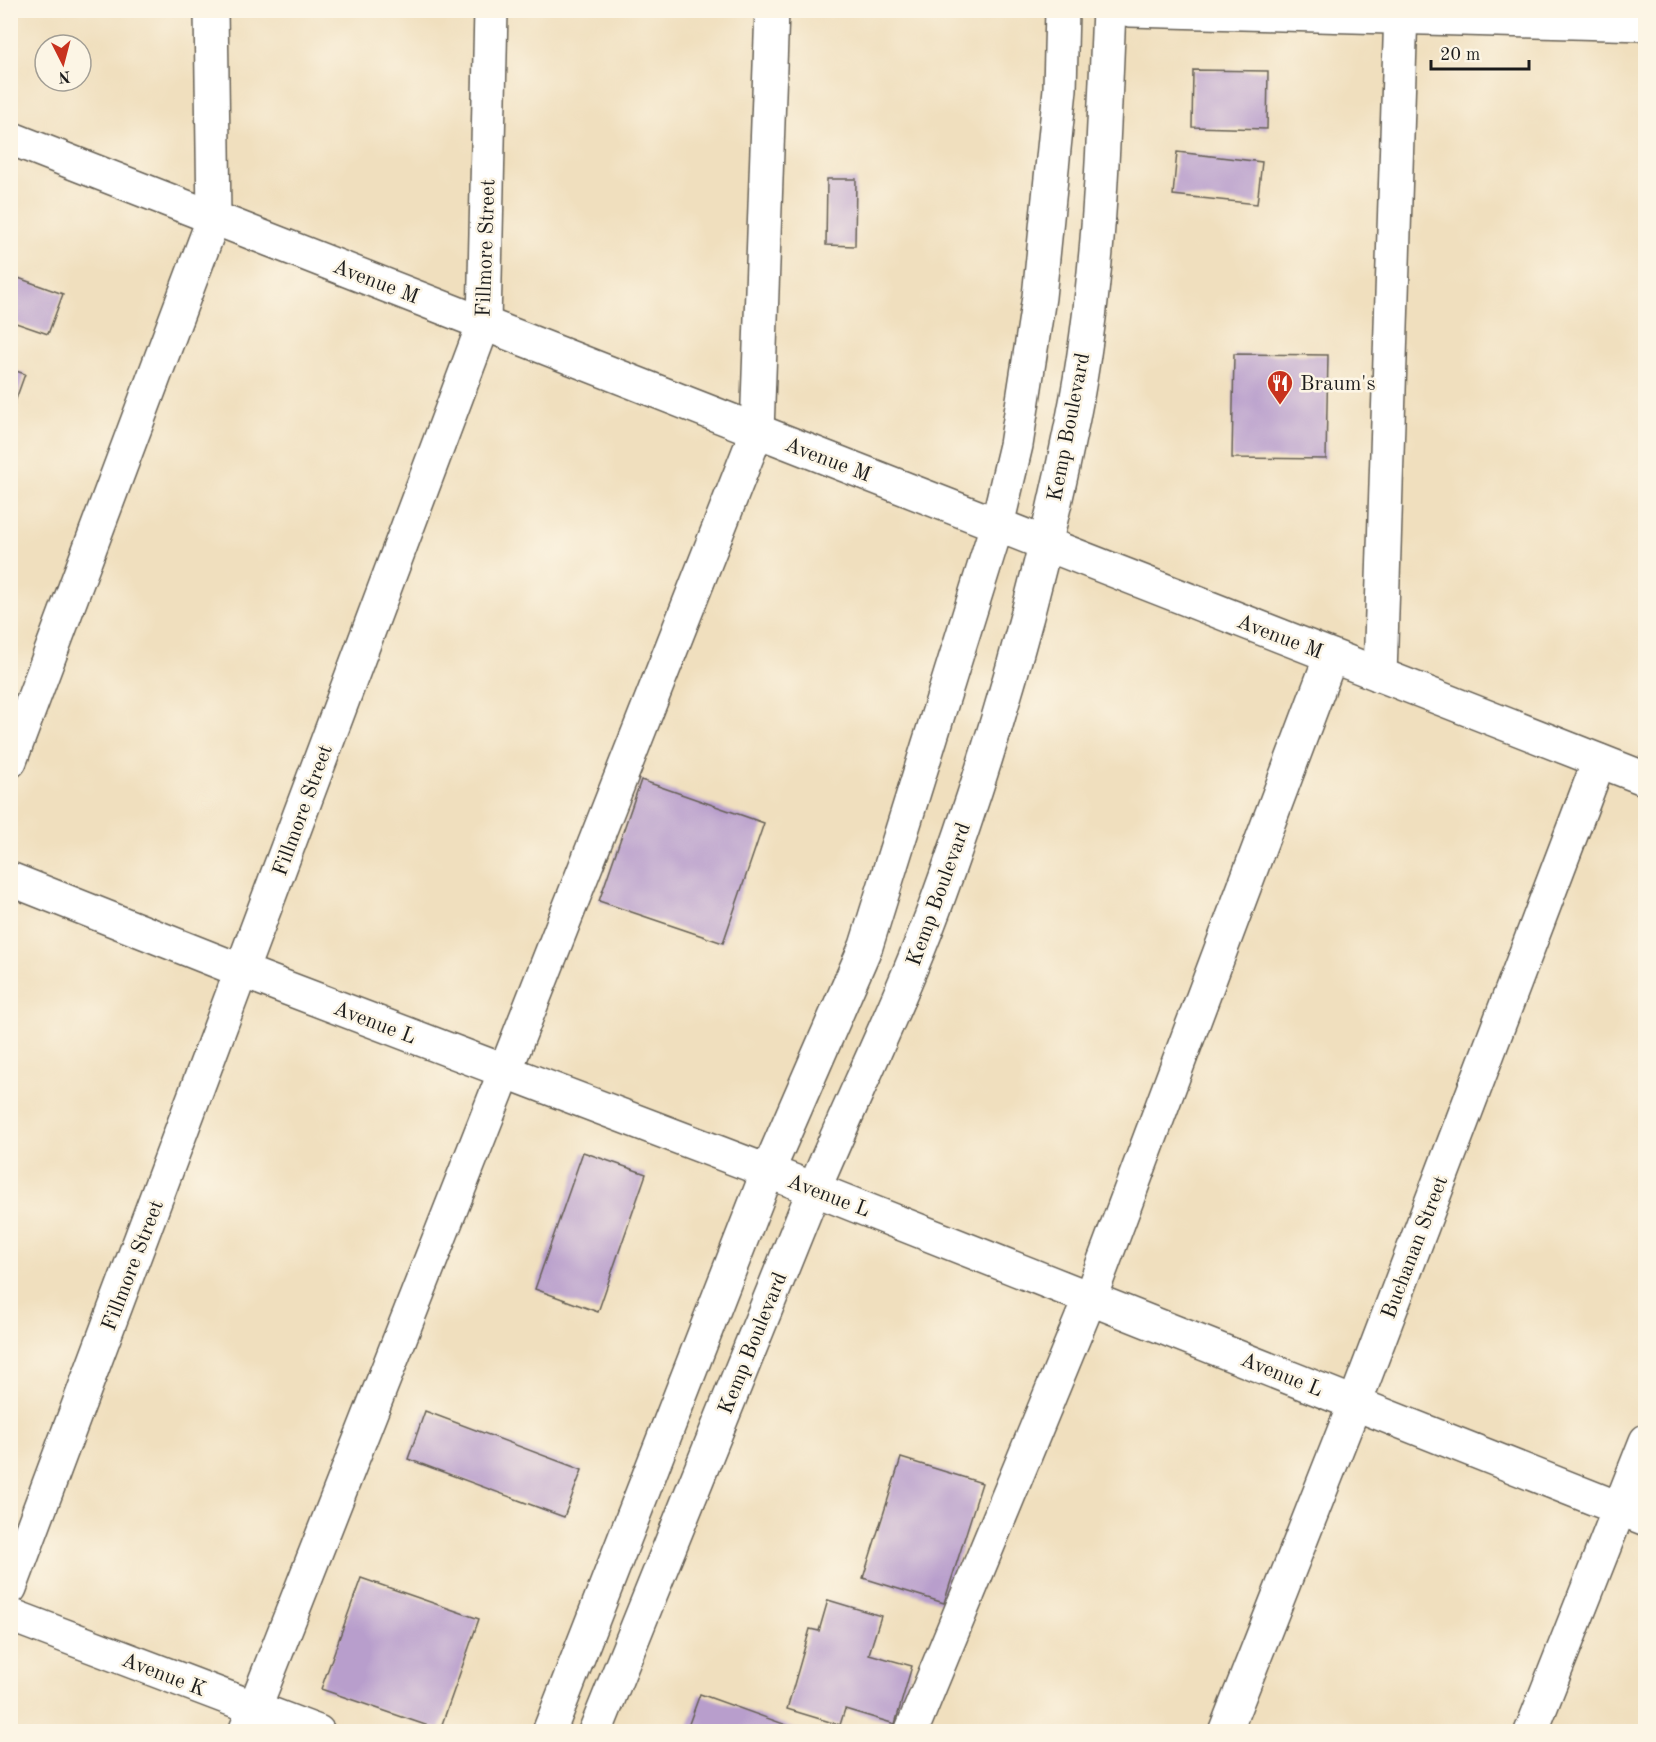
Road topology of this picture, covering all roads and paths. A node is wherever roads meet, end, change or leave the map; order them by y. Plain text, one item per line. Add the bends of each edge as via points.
1 (211, 10) edge
2 (491, 10) edge
3 (772, 10) edge
4 (1062, 10) edge
5 (1109, 10) edge
6 (1130, 10) edge
7 (1401, 14) edge
8 (1646, 24) edge
9 (10, 138) edge
10 (214, 217) junction
11 (484, 323) junction
12 (757, 431) junction
13 (997, 525) junction
14 (1044, 544) junction
15 (1331, 656) junction
16 (1380, 675) junction
17 (10, 760) edge
18 (1599, 761) junction
19 (1646, 779) edge
20 (10, 879) edge
21 (242, 971) junction
22 (505, 1071) junction
23 (768, 1171) junction
24 (814, 1189) junction
25 (1090, 1298) junction
26 (1355, 1403) junction
27 (1646, 1441) edge
28 (1633, 1513) edge
29 (10, 1588) edge
30 (10, 1615) edge
31 (249, 1720) edge
32 (318, 1731) edge
33 (549, 1731) edge
34 (595, 1731) edge
35 (911, 1731) edge
36 (1225, 1731) edge
37 (1531, 1731) edge

1 - 10 street
2 - 11 street, Fillmore Street
3 - 12 street
4 - 13 street via 1060,89 1039,297 1017,445
5 - 14 street, Kemp Boulevard via 1099,228 1090,306 1073,420
6 - 7 street
7 - 8 street
7 - 16 street
9 - 10 street, Avenue M
10 - 11 street, Avenue M
10 - 17 street
11 - 12 street, Avenue M
11 - 21 street, Fillmore Street
12 - 13 street, Avenue M
12 - 22 street
13 - 14 street, Avenue M
13 - 23 street via 866,946
14 - 15 street, Avenue M
14 - 24 street, Kemp Boulevard via 987,755 934,910
15 - 16 street, Avenue M
15 - 25 street
16 - 18 street, Avenue M
18 - 19 street, Avenue M
18 - 26 street, Buchanan Street
20 - 21 street, Avenue L
21 - 22 street, Avenue L
21 - 29 street, Fillmore Street
22 - 23 street, Avenue L
22 - 31 street
23 - 24 street, Avenue L
23 - 33 street
24 - 25 street, Avenue L
24 - 34 street, Kemp Boulevard
25 - 26 street, Avenue L
25 - 35 street
26 - 28 street, Avenue L
26 - 36 street, Buchanan Street
27 - 28 street
28 - 37 street
30 - 31 street, Avenue K
31 - 32 street, Avenue K

